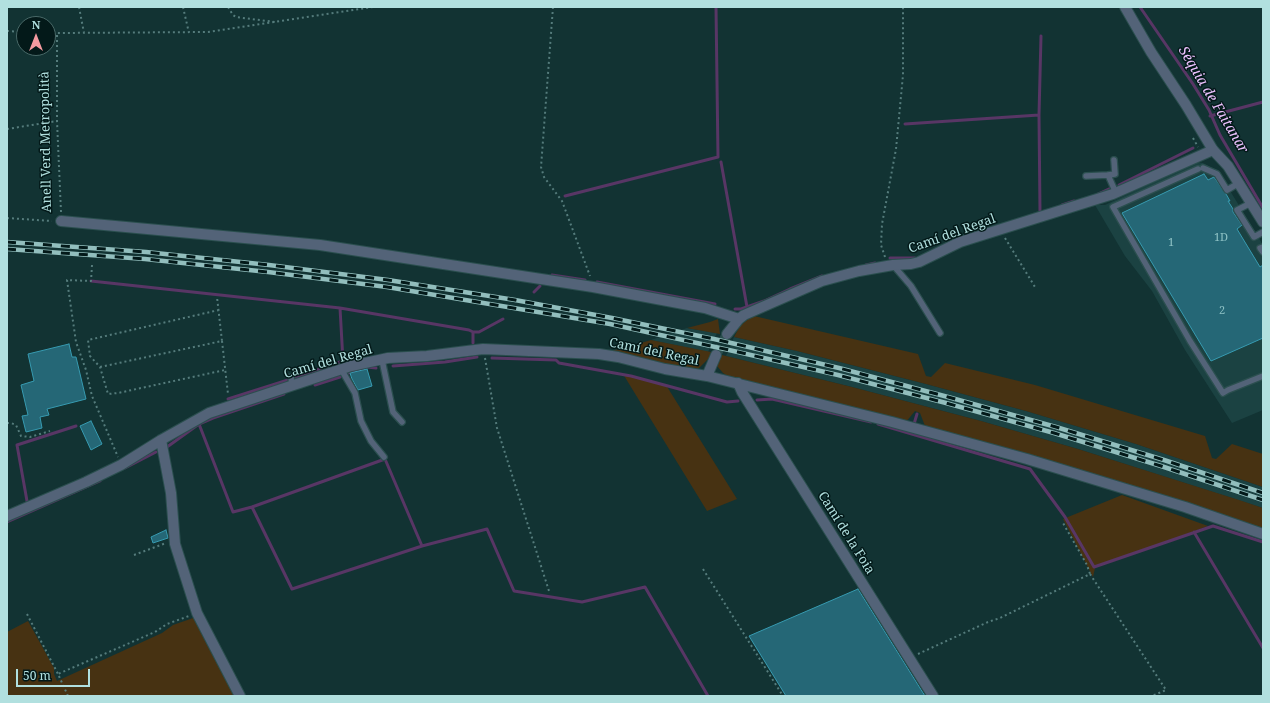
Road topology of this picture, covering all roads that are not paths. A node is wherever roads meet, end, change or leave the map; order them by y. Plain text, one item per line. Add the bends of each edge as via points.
1 (1125, 7) edge
2 (1213, 150) junction
3 (1114, 160) dead end
4 (1108, 175) junction
5 (1086, 176) dead end
6 (1239, 184) junction
7 (1116, 193) junction
8 (1251, 203) junction
9 (61, 221) road end
10 (1263, 222) edge
11 (1263, 232) edge
12 (1263, 247) edge
13 (1263, 252) edge
14 (893, 264) junction
15 (739, 319) junction
16 (940, 333) dead end
17 (727, 334) tunnel mouth
18 (716, 356) tunnel mouth
19 (382, 360) junction
20 (341, 369) junction
21 (707, 376) junction
22 (1263, 376) edge
23 (738, 383) junction
24 (402, 422) dead end
25 (161, 440) junction
26 (384, 457) dead end
27 (7, 516) edge
28 (1263, 534) edge
29 (240, 696) edge
30 (933, 696) edge

1 - 2 street via 1150,52
2 - 6 street via 1228,166
2 - 7 street, Camí del Regal
3 - 4 lane via 1115,174
4 - 5 lane
4 - 7 lane
6 - 8 street
6 - 22 lane via 1227,190 1217,174 1200,168 1113,207 1223,394
7 - 14 street, Camí del Regal via 960,242 919,262
8 - 10 street
8 - 11 lane via 1237,210 1254,237
9 - 15 street, Anell Verd Metropolità via 320,246 594,287 705,308
12 - 13 lane via 1260,248
14 - 15 street, Camí del Regal via 822,281
14 - 16 lane via 911,286
15 - 17 street, Camí del Regal
18 - 21 street, Camí del Regal
19 - 20 street, Camí del Regal
19 - 21 street, Camí del Regal via 483,349 599,354
19 - 24 lane via 393,412
20 - 25 street, Camí del Regal via 291,381 209,413
20 - 26 lane via 355,394 361,421 371,441
21 - 23 street
23 - 28 street via 1027,459 1185,507
23 - 30 street, Camí de la Foia
25 - 27 street, Camí del Regal via 121,465
25 - 29 street via 171,493 175,544 198,613

